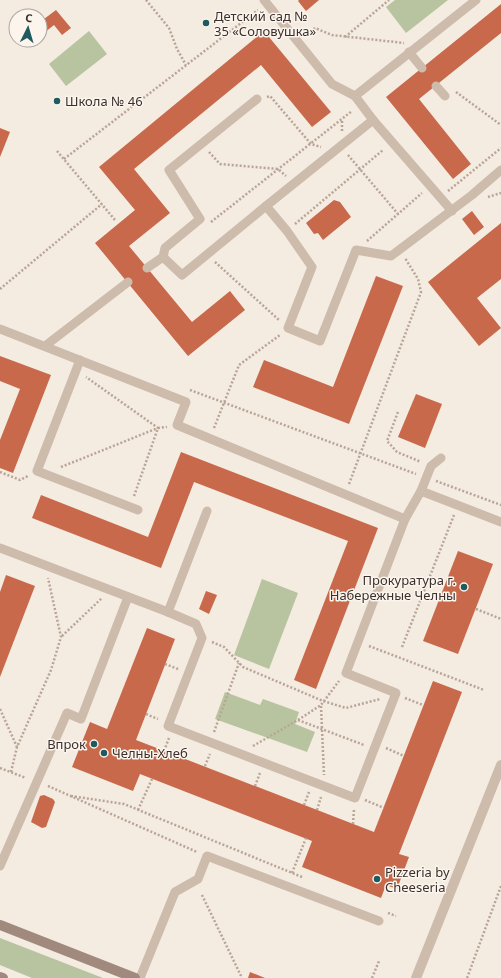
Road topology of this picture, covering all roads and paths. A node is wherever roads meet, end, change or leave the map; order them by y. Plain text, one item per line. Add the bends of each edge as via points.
1 (146, 0) edge
2 (389, 0) edge
3 (476, 0) edge
4 (265, 2) edge
5 (345, 37) junction
6 (298, 41) junction
7 (420, 46) junction
8 (409, 52) junction
9 (186, 65) junction
10 (422, 68) dead end
11 (436, 86) joint
12 (355, 96) junction
13 (445, 96) dead end
14 (257, 100) joint
15 (356, 109) dead end
16 (373, 120) junction
17 (501, 125) edge
18 (392, 141) junction
19 (202, 144) junction
20 (311, 144) junction
21 (501, 148) edge
22 (338, 149) junction
23 (57, 151) dead end
24 (64, 159) junction
25 (278, 169) junction
26 (360, 169) junction
27 (501, 170) edge
28 (295, 183) junction
29 (430, 186) junction
30 (440, 197) junction
31 (102, 204) junction
32 (266, 206) junction
33 (452, 211) junction
34 (398, 214) junction
35 (200, 219) junction
36 (115, 220) dead end
37 (287, 231) junction
38 (400, 249) junction
39 (356, 250) junction
40 (207, 256) junction
41 (163, 257) junction
42 (147, 268) dead end
43 (128, 282) dead end
44 (0, 289) edge
45 (288, 328) junction
46 (0, 329) edge
47 (45, 346) junction
48 (80, 360) junction
49 (76, 369) junction
50 (184, 387) dead end
51 (224, 402) junction
52 (398, 412) dead end
53 (177, 425) junction
54 (158, 428) junction
55 (210, 438) junction
56 (361, 453) junction
57 (441, 458) dead end
58 (430, 466) junction
59 (0, 472) edge
60 (41, 473) junction
61 (426, 478) junction
62 (421, 490) junction
63 (345, 493) junction
64 (458, 505) junction
65 (501, 505) edge
66 (134, 508) joint
67 (207, 511) dead end
68 (405, 519) junction
69 (501, 522) edge
70 (0, 548) edge
71 (45, 566) junction
72 (110, 590) junction
73 (128, 596) junction
74 (476, 609) dead end
75 (168, 612) junction
76 (501, 619) edge
77 (61, 637) junction
78 (202, 638) junction
79 (358, 642) junction
80 (402, 647) dead end
81 (239, 663) junction
82 (346, 673) junction
83 (484, 690) dead end
84 (395, 695) junction
85 (323, 701) junction
86 (321, 705) junction
87 (424, 705) dead end
88 (0, 709) edge
89 (298, 720) junction
90 (322, 729) junction
91 (211, 742) junction
92 (17, 747) junction
93 (375, 747) junction
94 (241, 754) junction
95 (404, 756) dead end
96 (501, 765) edge
97 (0, 768) edge
98 (5, 770) dead end
99 (10, 772) dead end
100 (152, 779) dead end
101 (324, 786) junction
102 (71, 796) dead end
103 (356, 796) junction
104 (81, 800) dead end
105 (384, 808) dead end
106 (138, 810) junction
107 (317, 810) dead end
108 (306, 838) dead end
109 (206, 856) junction
110 (0, 866) edge
111 (292, 874) junction
112 (307, 880) dead end
113 (501, 886) edge
114 (202, 896) dead end
115 (389, 914) dead end
116 (396, 916) dead end
117 (379, 921) dead end
118 (0, 925) edge
119 (379, 961) dead end
120 (0, 977) edge
121 (4, 978) edge
122 (135, 978) edge
123 (140, 978) edge
124 (242, 978) edge
125 (372, 978) edge
126 (416, 978) edge
127 (467, 978) edge

1 - 9 path via 169,28
2 - 5 path
3 - 7 lane
4 - 6 lane
4 - 9 path
5 - 6 path via 316,28
5 - 7 path
6 - 12 lane via 332,84
7 - 8 lane
8 - 10 lane
8 - 12 lane
9 - 24 path
11 - 13 lane
11 - 17 path via 456,92
12 - 16 lane
14 - 19 lane
14 - 20 path via 270,96
15 - 20 path
16 - 18 lane
16 - 22 lane
18 - 26 path
18 - 29 lane
19 - 25 path via 220,164
19 - 35 lane via 169,170
20 - 22 path
20 - 25 path
21 - 30 path
22 - 26 path
22 - 28 lane
23 - 24 path
24 - 31 path
25 - 28 path
25 - 35 path via 210,222
26 - 34 path
26 - 37 path
27 - 33 lane
28 - 32 lane
29 - 30 lane
29 - 34 path
30 - 33 lane
31 - 36 path
31 - 44 path
32 - 37 lane
32 - 40 lane
33 - 38 lane
34 - 39 path
35 - 41 lane via 165,248
37 - 45 lane via 312,267
38 - 39 lane via 391,256
38 - 56 path via 418,279 421,292
39 - 45 lane via 320,341
40 - 41 lane via 182,275
40 - 45 path
41 - 42 lane
43 - 47 lane
45 - 51 path via 239,365
46 - 47 lane
47 - 48 lane
48 - 49 lane
48 - 53 lane via 186,402
49 - 54 path
49 - 60 lane
50 - 51 path
51 - 55 path
51 - 56 path
52 - 58 path via 387,441 397,452
53 - 54 path
53 - 55 lane
54 - 60 path
54 - 66 path
55 - 63 lane
56 - 61 path
56 - 63 path
57 - 58 lane
58 - 61 lane
59 - 60 path via 20,480
60 - 66 lane
61 - 62 lane
61 - 65 path
62 - 64 lane
62 - 68 lane
63 - 68 lane
64 - 69 lane
64 - 80 path
67 - 75 lane
68 - 79 lane
70 - 71 lane
71 - 72 lane
71 - 77 path
72 - 73 lane
72 - 77 path
73 - 75 lane
73 - 110 lane via 81,718 67,713
74 - 76 path
75 - 78 lane via 196,624
77 - 92 path via 51,670
78 - 81 path via 224,647
78 - 91 lane via 168,726
79 - 82 lane
79 - 83 path
81 - 85 path via 243,668
81 - 91 path
82 - 84 lane via 396,693
82 - 85 path
84 - 85 path via 346,708
84 - 87 path
84 - 93 lane
85 - 86 path
86 - 89 path
86 - 90 path
88 - 92 path
89 - 90 path
89 - 94 path
90 - 93 path
90 - 101 path
91 - 94 lane
92 - 99 path
93 - 95 path
93 - 103 lane
94 - 101 lane
96 - 126 street
97 - 98 path
100 - 106 path
101 - 103 lane via 355,798
101 - 107 path
102 - 106 path via 124,804
103 - 105 path
104 - 109 path
106 - 111 path
108 - 111 path
109 - 117 lane
109 - 123 lane via 198,879 175,892
111 - 112 path
113 - 127 path
114 - 124 path
115 - 116 path
118 - 122 main road
119 - 125 path
120 - 121 main road

